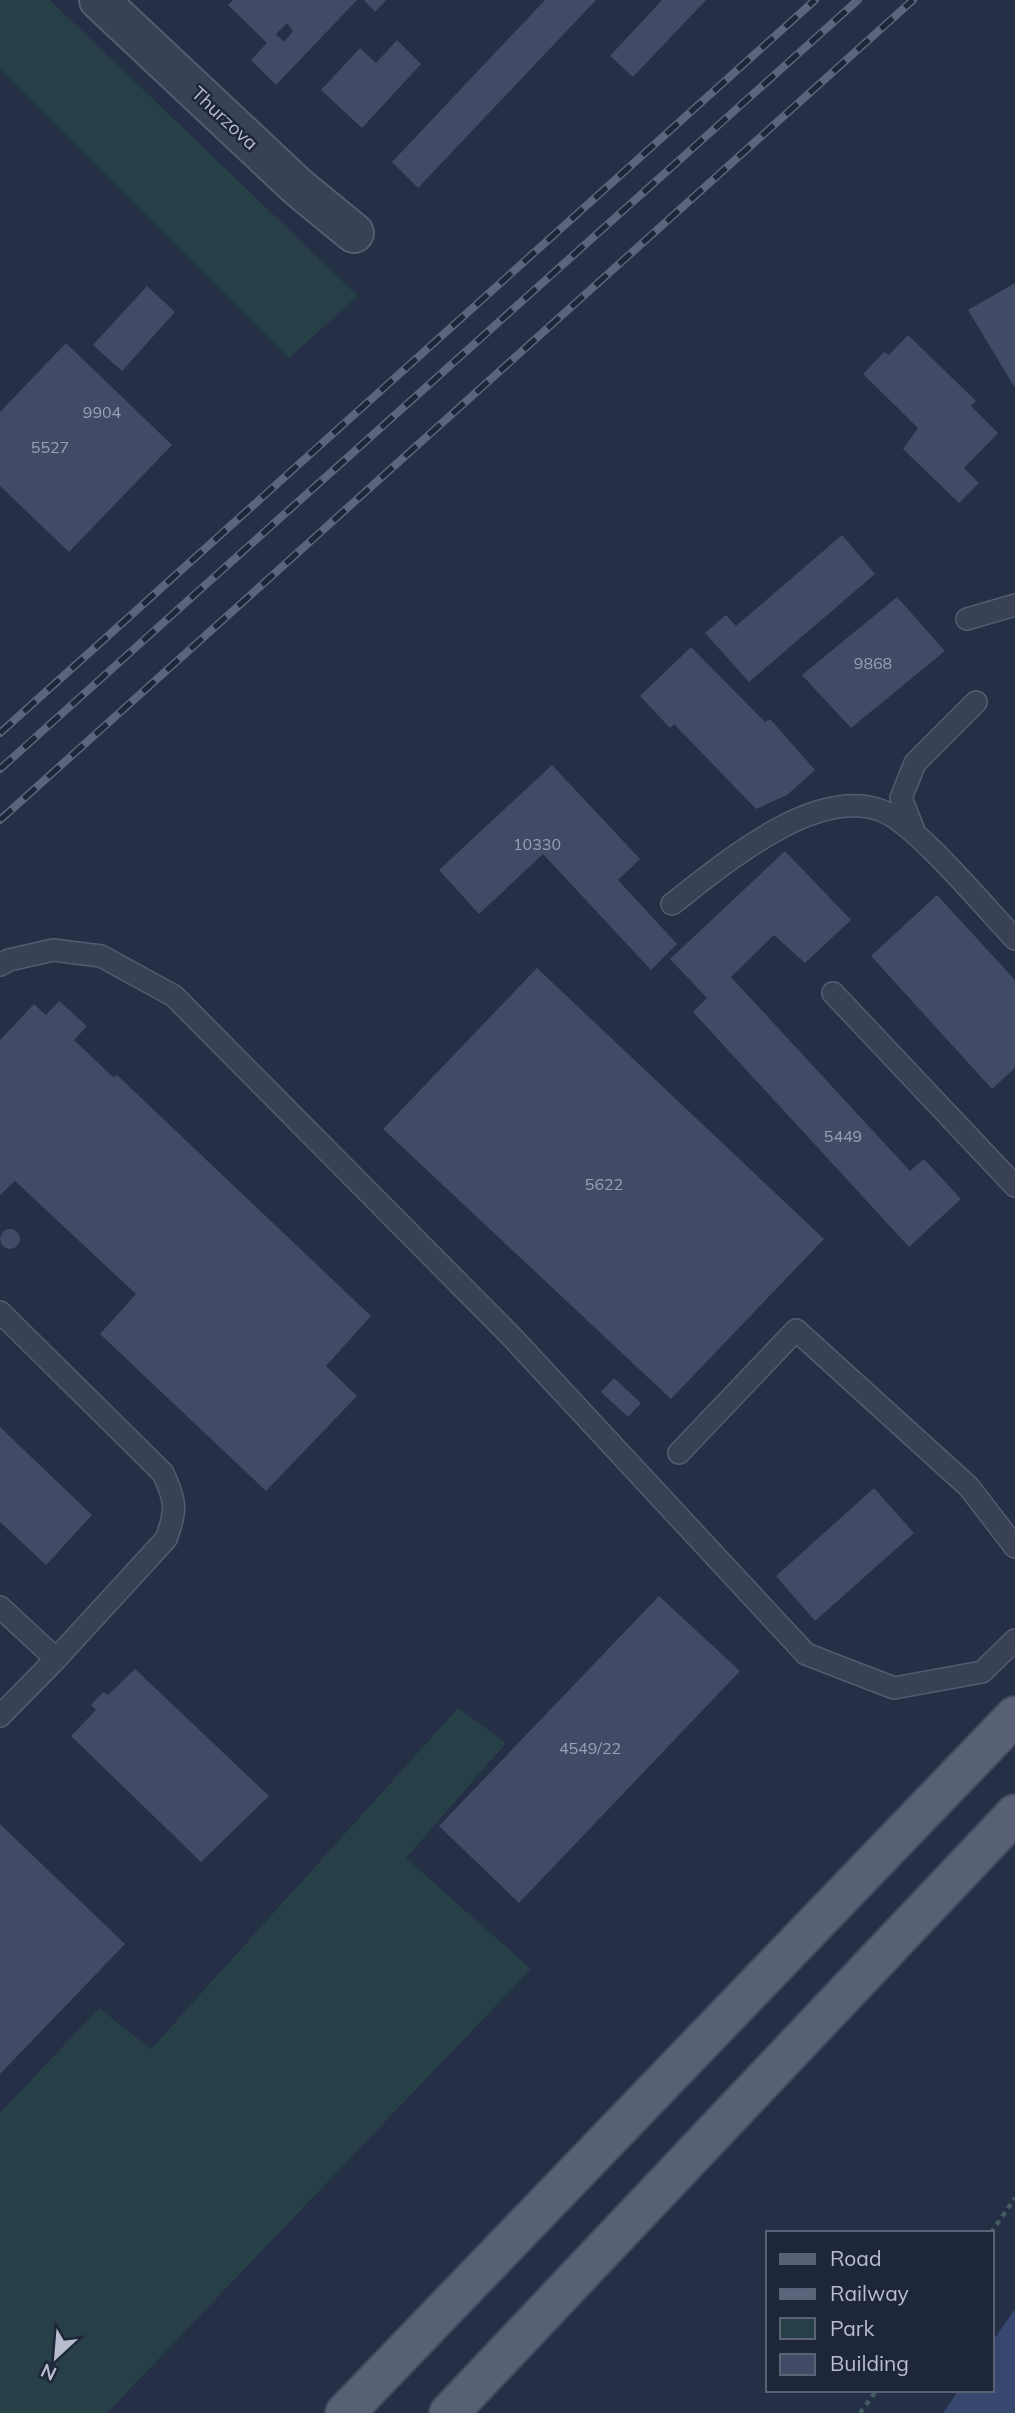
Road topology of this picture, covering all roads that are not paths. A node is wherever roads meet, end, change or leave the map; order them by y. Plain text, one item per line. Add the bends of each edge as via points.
1 (99, 0) edge
2 (354, 233) dead end
3 (1015, 606) edge
4 (967, 619) dead end
5 (976, 702) dead end
6 (914, 831) junction
7 (672, 904) dead end
8 (1015, 939) edge
9 (0, 965) edge
10 (833, 993) dead end
11 (1015, 1186) edge
12 (0, 1312) edge
13 (679, 1453) dead end
14 (1015, 1547) edge
15 (0, 1607) edge
16 (1015, 1640) edge
17 (56, 1658) junction
18 (0, 1716) edge
19 (1015, 1716) edge
20 (1015, 1814) edge
21 (345, 2413) edge
22 (449, 2413) edge

1 - 2 street, Thurzova via 298,187
3 - 4 lane
5 - 6 lane via 915,764 901,798
6 - 7 lane via 882,810 847,805 817,812 750,845
6 - 8 lane
9 - 16 lane via 53,950 102,956 174,996 510,1335 806,1654 894,1688 982,1672
10 - 11 lane
12 - 17 lane via 163,1473 173,1494 176,1515 166,1539
13 - 14 lane via 796,1330 969,1487
15 - 17 lane
17 - 18 lane
19 - 21 main road
20 - 22 main road

